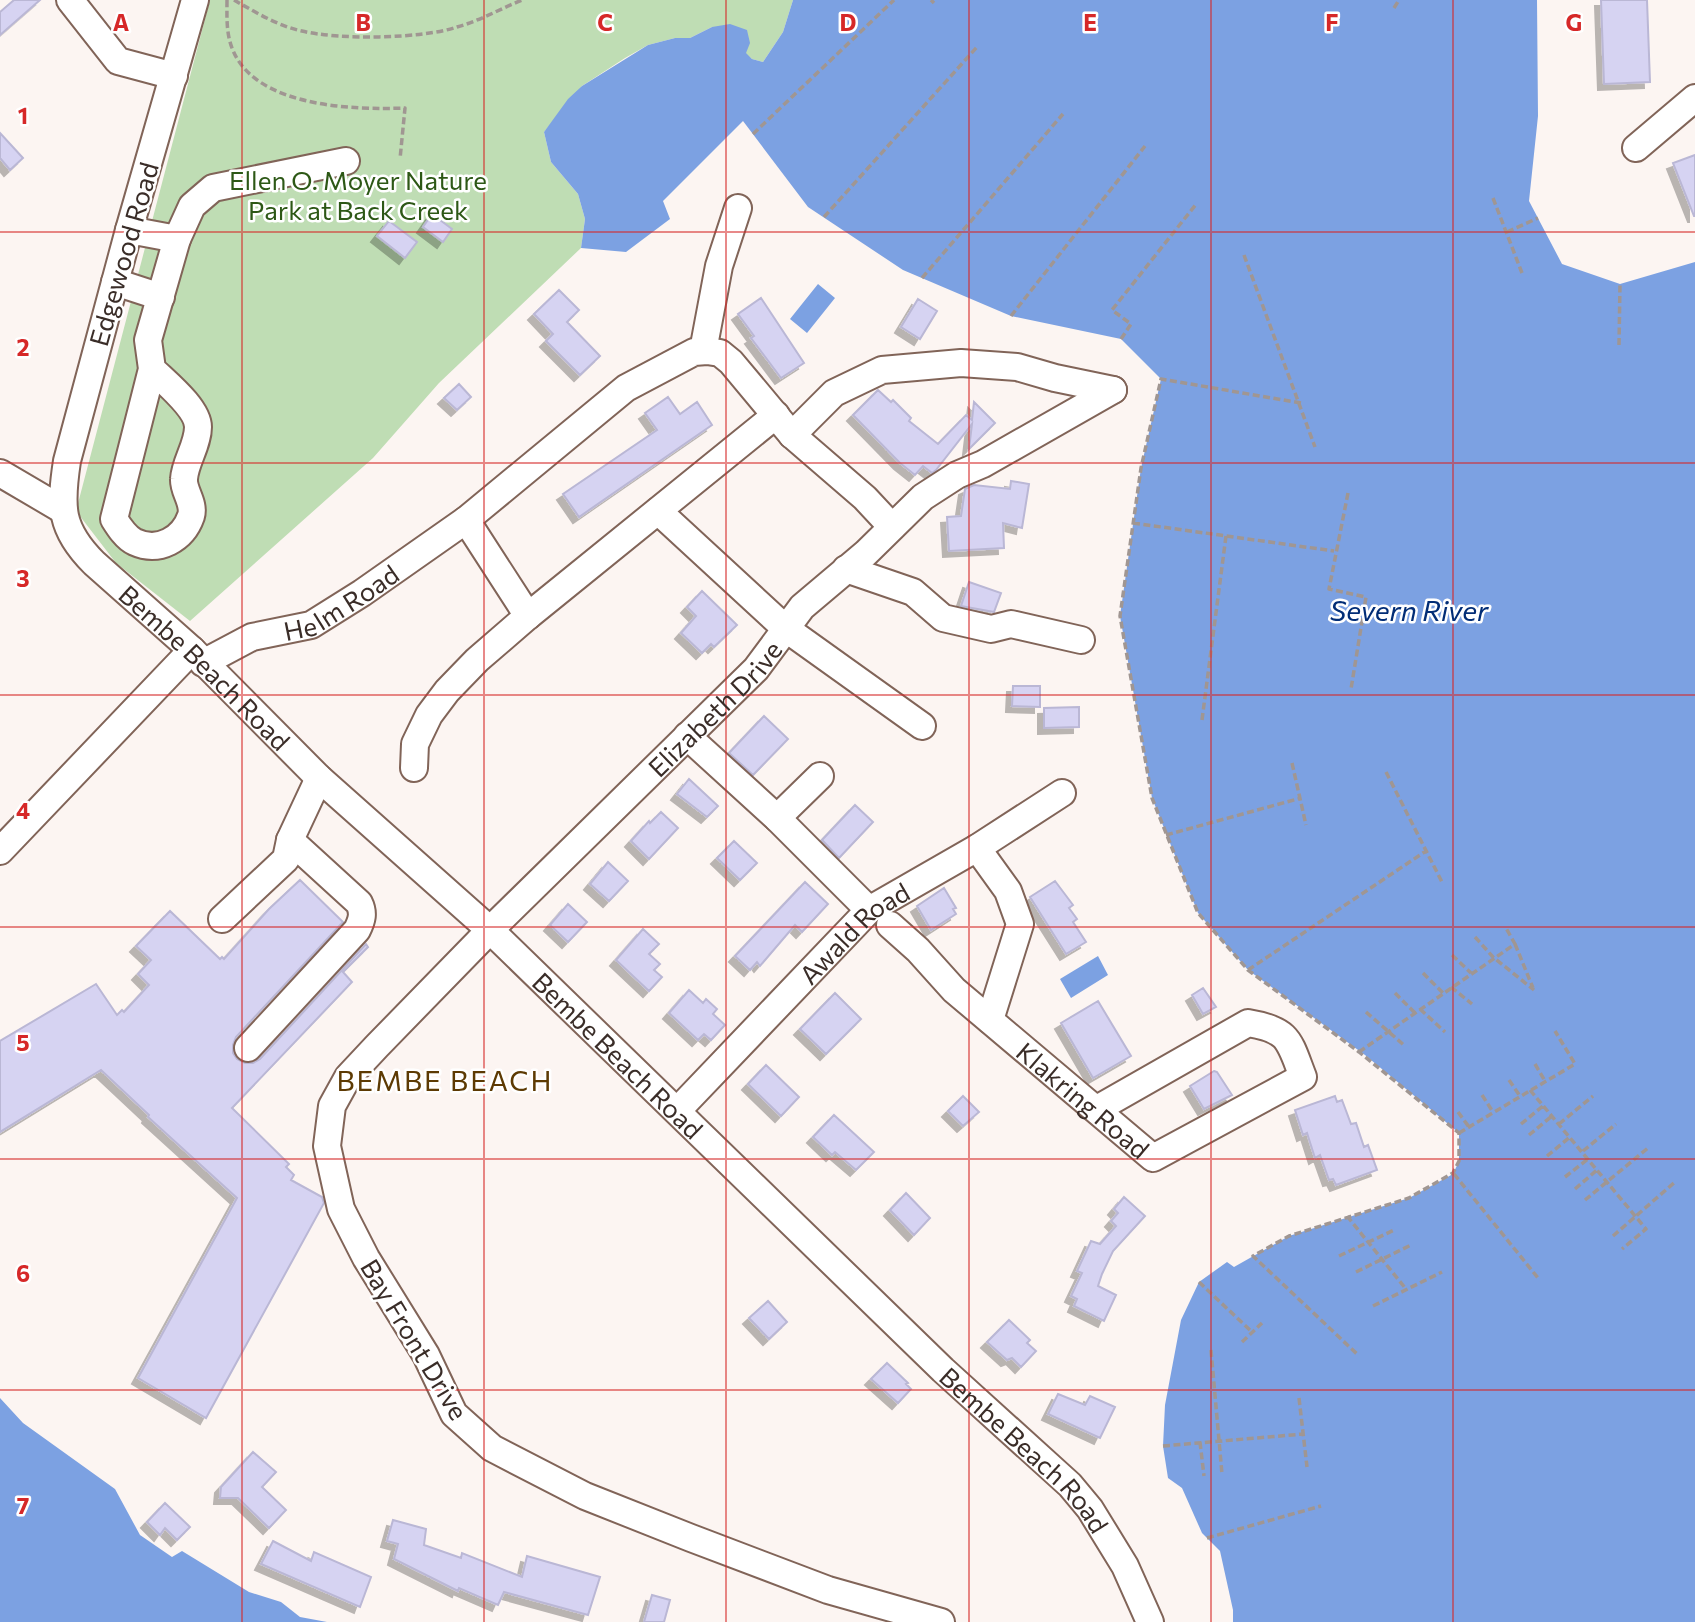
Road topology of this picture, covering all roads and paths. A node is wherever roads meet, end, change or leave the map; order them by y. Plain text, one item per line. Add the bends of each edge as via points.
1 (70, 0) edge
2 (195, 0) edge
3 (227, 0) edge
4 (234, 0) edge
5 (522, 0) edge
6 (894, 0) edge
7 (1399, 0) edge
8 (1394, 8) dead end
9 (977, 47) dead end
10 (174, 76) junction
11 (1695, 97) edge
12 (1063, 114) dead end
13 (753, 134) dead end
14 (1145, 146) dead end
15 (1636, 148) dead end
16 (400, 159) dead end
17 (346, 161) dead end
18 (1493, 198) dead end
19 (1197, 203) dead end
20 (738, 208) dead end
21 (824, 217) dead end
22 (1538, 218) dead end
23 (129, 230) junction
24 (1507, 232) junction
25 (177, 239) junction
26 (1244, 255) dead end
27 (1522, 273) dead end
28 (922, 278) dead end
29 (115, 282) junction
30 (1619, 285) dead end
31 (161, 297) junction
32 (1011, 316) dead end
33 (1121, 339) dead end
34 (1619, 345) dead end
35 (703, 351) junction
36 (152, 369) junction
37 (1301, 403) dead end
38 (784, 425) junction
39 (1315, 447) dead end
40 (0, 473) edge
41 (1349, 493) dead end
42 (63, 510) junction
43 (658, 511) junction
44 (467, 520) junction
45 (1133, 523) junction
46 (892, 527) junction
47 (1226, 536) junction
48 (1334, 551) dead end
49 (846, 569) junction
50 (528, 617) junction
51 (785, 628) junction
52 (1082, 640) dead end
53 (197, 656) junction
54 (1352, 689) dead end
55 (1202, 720) dead end
56 (922, 726) dead end
57 (687, 736) junction
58 (1292, 764) dead end
59 (414, 768) dead end
60 (1386, 772) dead end
61 (820, 776) dead end
62 (318, 778) junction
63 (1062, 793) dead end
64 (1301, 797) dead end
65 (777, 818) junction
66 (1306, 825) dead end
67 (1166, 835) junction
68 (290, 840) junction
69 (976, 848) junction
70 (0, 850) edge
71 (1426, 851) dead end
72 (1443, 884) dead end
73 (880, 918) junction
74 (222, 919) dead end
75 (1506, 928) dead end
76 (490, 930) junction
77 (1475, 937) dead end
78 (1515, 944) junction
79 (1452, 955) dead end
80 (1493, 957) junction
81 (1248, 970) junction
82 (1423, 973) dead end
83 (1471, 973) junction
84 (1451, 987) junction
85 (1395, 993) dead end
86 (1443, 993) junction
87 (1472, 1004) dead end
88 (1420, 1009) junction
89 (1366, 1012) dead end
90 (1415, 1013) junction
91 (990, 1020) junction
92 (1389, 1031) junction
93 (1555, 1031) dead end
94 (1445, 1032) dead end
95 (1405, 1046) dead end
96 (248, 1048) dead end
97 (1359, 1052) junction
98 (1535, 1064) dead end
99 (1509, 1080) dead end
100 (1545, 1081) junction
101 (1530, 1090) junction
102 (1482, 1095) dead end
103 (1520, 1096) junction
104 (1593, 1096) dead end
105 (1543, 1106) junction
106 (1097, 1109) junction
107 (677, 1111) junction
108 (1458, 1112) dead end
109 (1493, 1112) junction
110 (1552, 1116) junction
111 (1521, 1124) dead end
112 (1559, 1124) junction
113 (1616, 1124) dead end
114 (1469, 1126) junction
115 (1459, 1133) junction
116 (1529, 1135) dead end
117 (1570, 1138) junction
118 (1648, 1148) dead end
119 (1582, 1152) junction
120 (1547, 1156) dead end
121 (1588, 1159) junction
122 (1597, 1170) junction
123 (1453, 1174) junction
124 (1565, 1177) dead end
125 (1607, 1182) junction
126 (1675, 1182) dead end
127 (1575, 1189) dead end
128 (1585, 1199) dead end
129 (1347, 1216) junction
130 (1636, 1216) junction
131 (1394, 1230) dead end
132 (1614, 1236) dead end
133 (1411, 1245) dead end
134 (1622, 1249) dead end
135 (1339, 1256) dead end
136 (1382, 1259) junction
137 (1356, 1272) dead end
138 (1443, 1272) dead end
139 (1538, 1278) dead end
140 (1199, 1282) dead end
141 (1406, 1289) dead end
142 (1373, 1306) dead end
143 (1262, 1323) dead end
144 (1252, 1332) junction
145 (1242, 1342) dead end
146 (1211, 1350) dead end
147 (1357, 1354) dead end
148 (1299, 1398) dead end
149 (1303, 1434) junction
150 (1219, 1440) junction
151 (1200, 1442) junction
152 (1163, 1447) dead end
153 (1307, 1466) dead end
154 (1222, 1474) dead end
155 (1204, 1476) dead end
156 (1321, 1506) dead end
157 (1207, 1538) dead end
158 (942, 1622) edge
159 (1150, 1622) edge

1 - 10 street via 118,61
2 - 10 street, Edgewood Road
3 - 16 path via 226,26 241,65 279,94 362,109 405,108
4 - 5 path via 303,32 402,36 456,28
6 - 13 path
7 - 8 path
9 - 21 path
10 - 23 street, Edgewood Road
11 - 15 street
12 - 28 path
14 - 32 path
17 - 25 street via 213,188 192,206
18 - 24 path
19 - 33 path via 1112,310 1130,324
20 - 35 street via 719,266
22 - 24 path
23 - 25 street
23 - 29 street, Edgewood Road
24 - 27 path
25 - 31 street
26 - 39 path
29 - 31 street
29 - 42 street, Edgewood Road via 67,461
30 - 34 path
31 - 36 street via 148,340
35 - 38 street via 720,353 731,362
35 - 44 street, Helm Road via 626,388
36 - 36 street via 114,519 135,542 153,546 168,544 183,532 192,513 184,481 198,427 192,411
37 - 45 path via 1161,379
38 - 43 street
38 - 46 street
38 - 46 street, Elizabeth Drive via 882,370 961,363 1017,367 1113,390 957,475 923,497
40 - 42 street
41 - 54 path via 1329,589 1366,597
42 - 53 street, Bembe Beach Road via 67,529 79,548
43 - 50 street
43 - 51 street
44 - 50 street
44 - 53 street, Helm Road via 312,625 252,637
45 - 47 path
45 - 67 path via 1120,616 1152,798
46 - 49 street, Elizabeth Drive
47 - 48 path
47 - 55 path
49 - 51 street, Elizabeth Drive
49 - 52 street via 912,592 943,618 991,629 1011,624
50 - 59 street via 447,691 415,744
51 - 56 street
51 - 57 street, Elizabeth Drive via 756,669
53 - 62 street, Bembe Beach Road
53 - 70 street, Helm Road
57 - 65 street, Klakring Road
57 - 76 street, Elizabeth Drive
58 - 66 path
60 - 72 path
61 - 65 street
62 - 68 street
62 - 76 street, Bembe Beach Road
63 - 69 street, Awald Road
64 - 67 path
65 - 73 street, Klakring Road
67 - 81 path via 1198,913
68 - 74 street via 286,859
68 - 96 street via 359,903 361,921
69 - 73 street, Awald Road
69 - 91 street via 1007,891 1020,923
71 - 81 path
73 - 91 street, Klakring Road
73 - 107 street, Awald Road
75 - 78 path
76 - 107 street, Bembe Beach Road
76 - 158 street, Bay Front Drive via 348,1077 332,1106 327,1146 341,1209 426,1355 454,1414 492,1448 585,1496 828,1590
77 - 80 path
78 - 80 path
78 - 80 path via 1534,990
79 - 83 path
80 - 83 path
81 - 97 path
82 - 86 path
83 - 84 path
84 - 86 path
84 - 87 path
85 - 90 path
86 - 88 path
88 - 90 path
88 - 94 path
89 - 92 path
90 - 92 path
91 - 106 street, Klakring Road
92 - 95 path
92 - 97 path
93 - 100 path via 1575,1064
97 - 115 path
98 - 100 path
99 - 103 path
100 - 101 path
101 - 103 path
101 - 105 path
102 - 109 path
103 - 109 path
104 - 112 path
105 - 110 path
105 - 111 path
106 - 106 street, Klakring Road via 1153,1158 1303,1077 1289,1039 1269,1027 1248,1023
107 - 159 street, Bembe Beach Road via 933,1361 1070,1485 1125,1566
108 - 114 path
109 - 114 path
110 - 112 path
110 - 116 path
112 - 117 path
113 - 119 path
114 - 115 path
115 - 123 path via 1459,1161
117 - 119 path
117 - 120 path
118 - 125 path
119 - 121 path
121 - 122 path
121 - 124 path
122 - 125 path
122 - 127 path
123 - 129 path via 1409,1198
123 - 139 path
125 - 128 path
125 - 130 path
126 - 130 path
129 - 136 path
129 - 147 path via 1289,1236 1253,1256
130 - 132 path
130 - 134 path via 1646,1229
131 - 135 path
133 - 136 path
136 - 137 path
136 - 141 path
138 - 142 path
140 - 144 path
143 - 144 path
144 - 145 path
146 - 150 path
148 - 149 path
149 - 150 path
149 - 153 path
150 - 151 path
150 - 154 path
151 - 152 path
151 - 155 path
156 - 157 path

